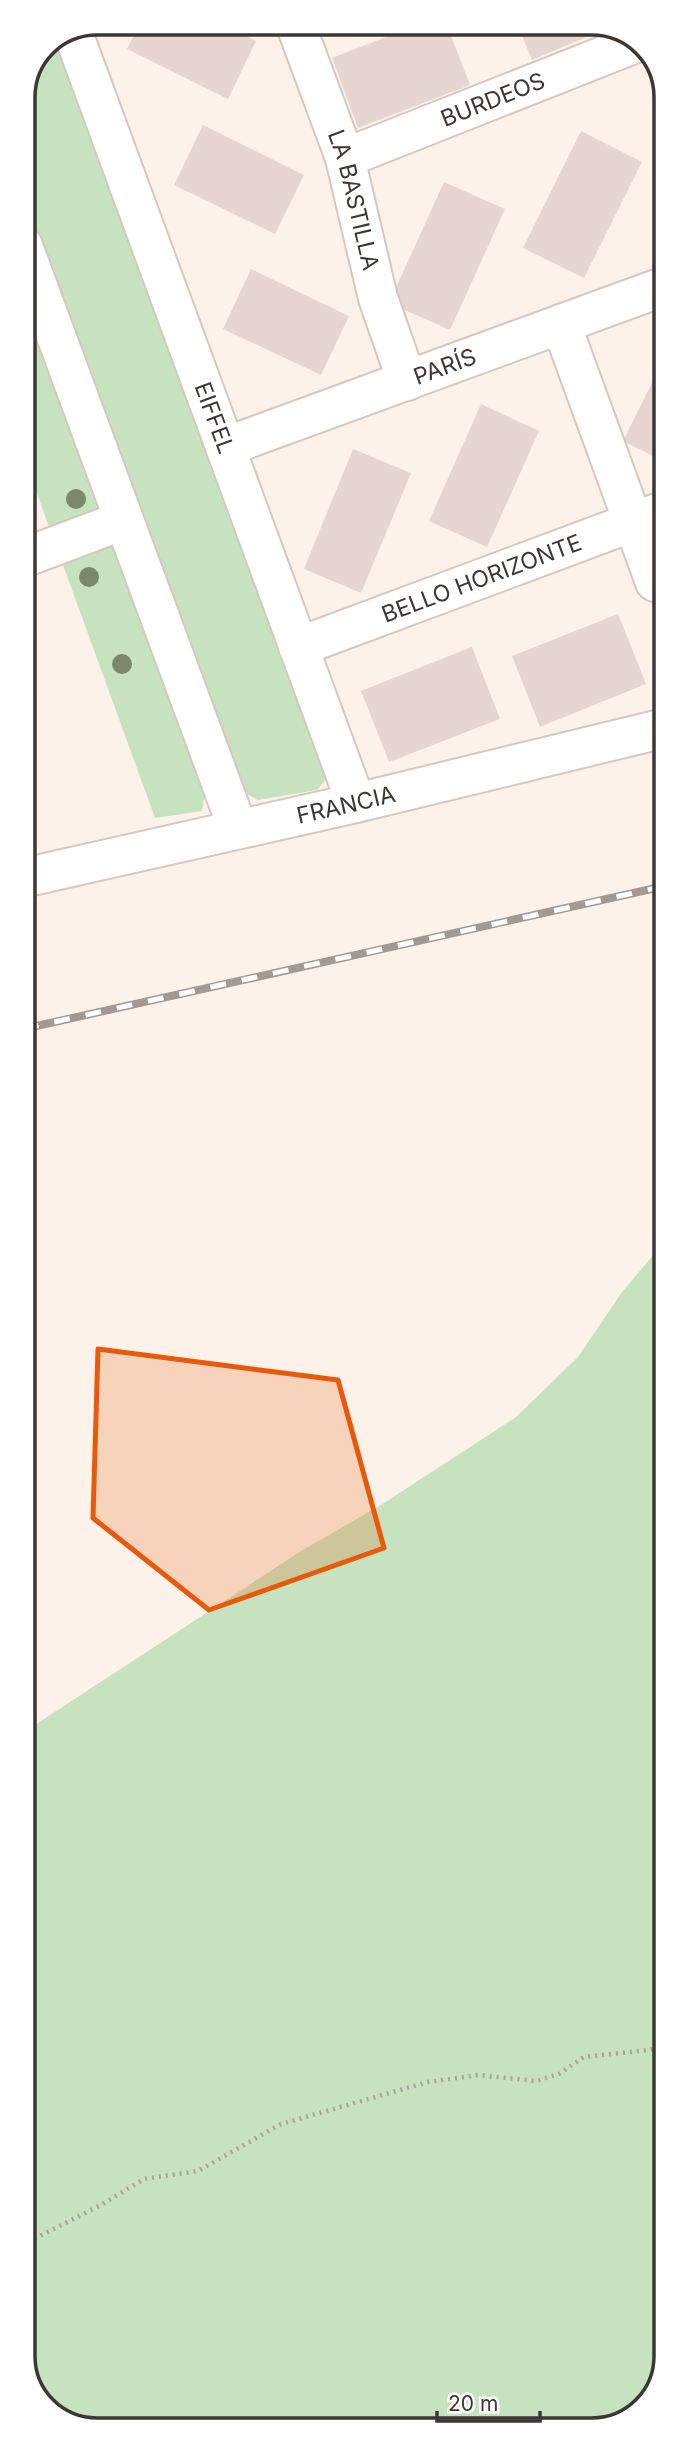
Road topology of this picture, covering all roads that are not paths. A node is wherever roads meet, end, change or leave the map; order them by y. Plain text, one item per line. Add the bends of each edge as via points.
1 (299, 35) edge
2 (75, 39) edge
3 (628, 46) edge
4 (345, 158) junction
5 (654, 290) edge
6 (36, 321) edge
7 (561, 324) junction
8 (407, 381) junction
9 (225, 447) junction
10 (649, 516) edge
11 (124, 520) junction
12 (654, 545) edge
13 (35, 553) edge
14 (298, 647) junction
15 (654, 731) edge
16 (355, 803) junction
17 (238, 829) junction
18 (35, 875) edge

1 - 4 street, LA BASTILLA
2 - 9 street, EIFFEL
3 - 4 street, BURDEOS
4 - 8 street, LA BASTILLA via 378,298
5 - 7 street, PARÍS
6 - 11 street
7 - 8 street, PARÍS
7 - 10 street
8 - 9 street, PARÍS
9 - 14 street, EIFFEL
10 - 12 street
10 - 14 street, BELLO HORIZONTE
11 - 13 street
11 - 17 street
14 - 16 street, EIFFEL
15 - 16 street, FRANCIA
16 - 17 street, FRANCIA
17 - 18 street, FRANCIA

